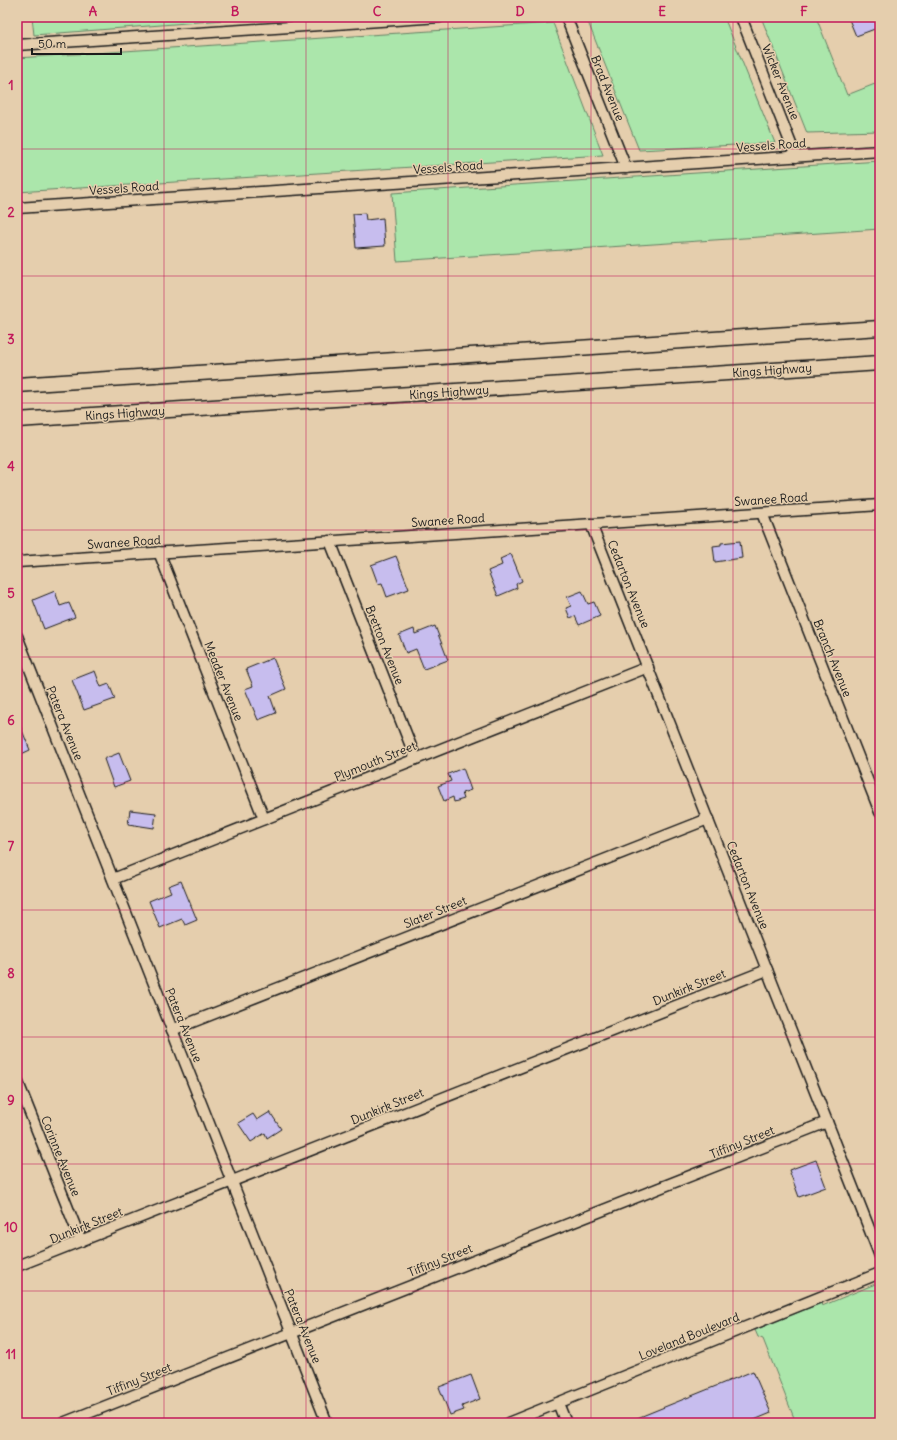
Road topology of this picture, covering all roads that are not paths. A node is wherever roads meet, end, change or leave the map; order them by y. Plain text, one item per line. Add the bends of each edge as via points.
1 (440, 17) edge
2 (566, 17) edge
3 (741, 17) edge
4 (17, 45) edge
5 (880, 151) edge
6 (796, 157) junction
7 (626, 168) junction
8 (17, 208) edge
9 (880, 328) edge
10 (880, 363) edge
11 (17, 385) edge
12 (17, 420) edge
13 (880, 505) edge
14 (762, 513) junction
15 (591, 524) junction
16 (330, 541) junction
17 (159, 552) junction
18 (17, 562) edge
19 (17, 636) edge
20 (648, 667) junction
21 (416, 759) junction
22 (880, 812) edge
23 (264, 819) junction
24 (708, 819) junction
25 (113, 879) junction
26 (767, 970) junction
27 (172, 1030) junction
28 (17, 1080) edge
29 (827, 1122) junction
30 (232, 1181) junction
31 (81, 1241) junction
32 (880, 1256) edge
33 (17, 1266) edge
34 (880, 1273) edge
35 (292, 1333) junction
36 (558, 1402) junction
37 (63, 1423) edge
38 (327, 1423) edge
39 (508, 1423) edge
40 (566, 1423) edge

1 - 4 street
2 - 7 street, Brad Avenue
3 - 6 street, Wicker Avenue
5 - 6 street, Vessels Road
6 - 7 street, Vessels Road
7 - 8 street, Vessels Road
9 - 11 main road
10 - 12 main road, Kings Highway
13 - 14 street, Swanee Road
14 - 15 street, Swanee Road
14 - 22 street, Branch Avenue
15 - 16 street, Swanee Road
15 - 20 street, Cedarton Avenue
16 - 17 street, Swanee Road
16 - 21 street, Bretton Avenue
17 - 18 street, Swanee Road
17 - 23 street, Meader Avenue
19 - 25 street, Patera Avenue
20 - 21 street, Plymouth Street
20 - 24 street, Cedarton Avenue
21 - 23 street, Plymouth Street
23 - 25 street, Plymouth Street
24 - 26 street, Cedarton Avenue
24 - 27 street, Slater Street
25 - 27 street, Patera Avenue
26 - 29 street, Cedarton Avenue
26 - 30 street, Dunkirk Street
27 - 30 street, Patera Avenue
28 - 31 street, Corinne Avenue
29 - 32 street, Cedarton Avenue
29 - 35 street, Tiffiny Street
30 - 31 street, Dunkirk Street
30 - 35 street, Patera Avenue
31 - 33 street, Dunkirk Street
34 - 36 street, Loveland Boulevard
35 - 37 street, Tiffiny Street
35 - 38 street, Patera Avenue
36 - 39 street, Loveland Boulevard
36 - 40 street

